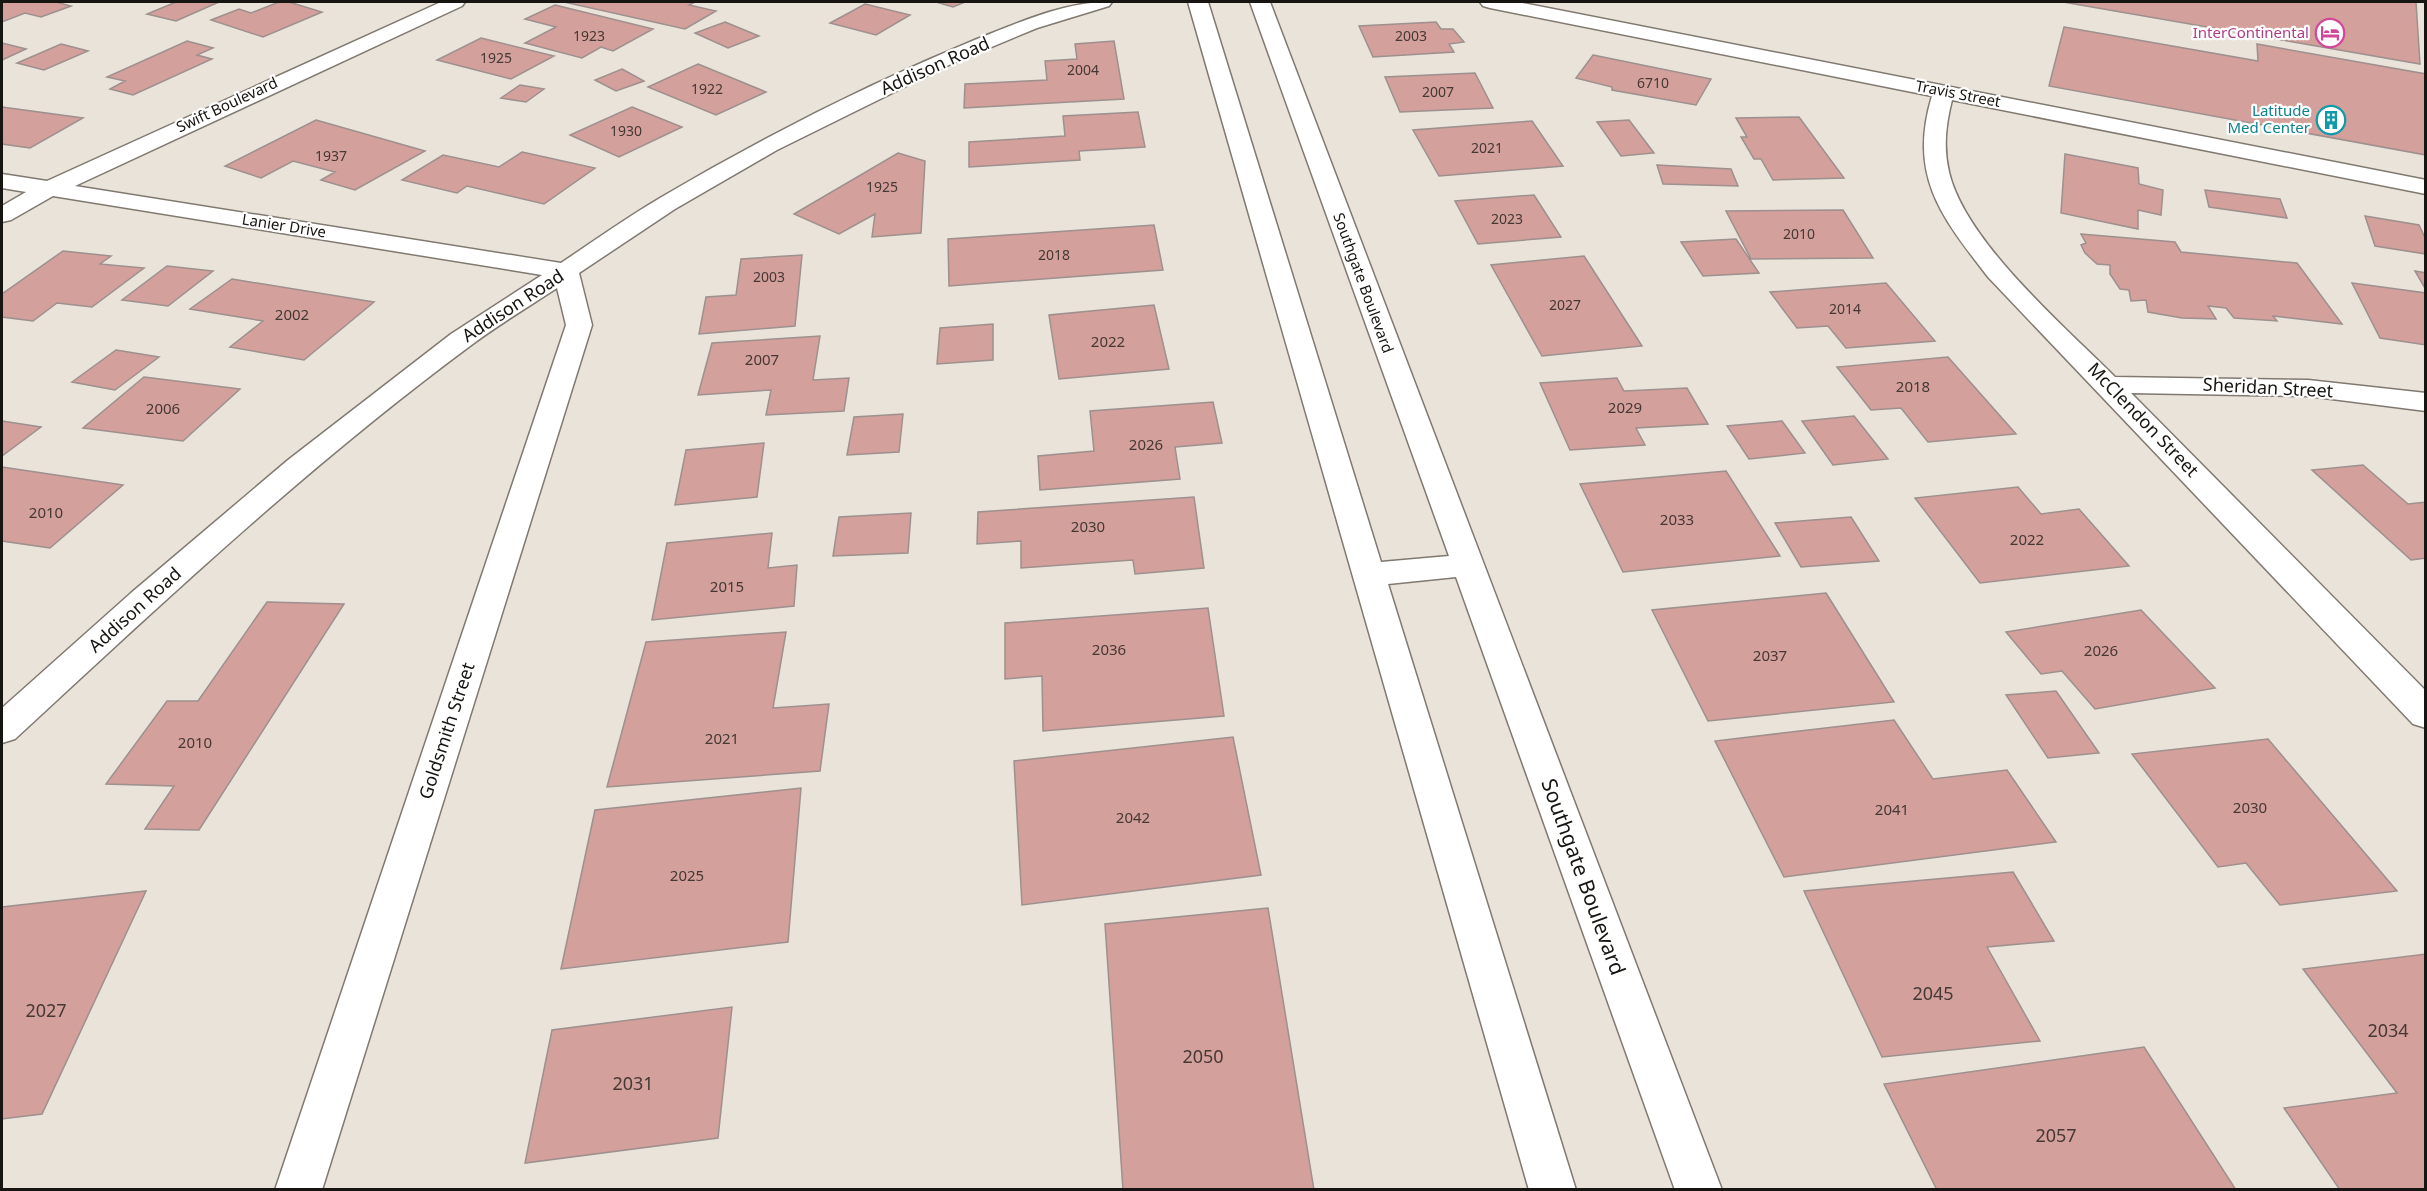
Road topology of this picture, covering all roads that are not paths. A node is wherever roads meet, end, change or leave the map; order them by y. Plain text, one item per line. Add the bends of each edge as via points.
1 (455, 2) edge
2 (1102, 2) edge
3 (1198, 2) edge
4 (1260, 2) edge
5 (1490, 2) edge
6 (1944, 91) junction
7 (2, 181) edge
8 (2426, 187) edge
9 (51, 188) junction
10 (2, 215) edge
11 (566, 271) junction
12 (2109, 385) junction
13 (2426, 402) edge
14 (1467, 565) junction
15 (1369, 574) junction
16 (2426, 714) edge
17 (2, 729) edge
18 (298, 1190) edge
19 (1552, 1190) edge
20 (1699, 1190) edge

1 - 9 street, Swift Boulevard
2 - 11 street, Addison Road via 1030,24 946,59 790,135 667,204
3 - 15 street
4 - 14 street, Southgate Boulevard
5 - 6 street, Travis Street
6 - 8 street, Travis Street
6 - 12 street, McClendon Street via 1934,136 1937,171 1946,199 1997,272
7 - 9 street, Lanier Drive
9 - 10 street, Swift Boulevard
9 - 11 street, Lanier Drive
11 - 17 street, Addison Road via 460,340 299,467
11 - 18 street, Goldsmith Street via 579,325
12 - 13 street, Sheridan Street via 2304,387
12 - 16 street, McClendon Street
14 - 15 street
14 - 20 street, Southgate Boulevard
15 - 19 street

